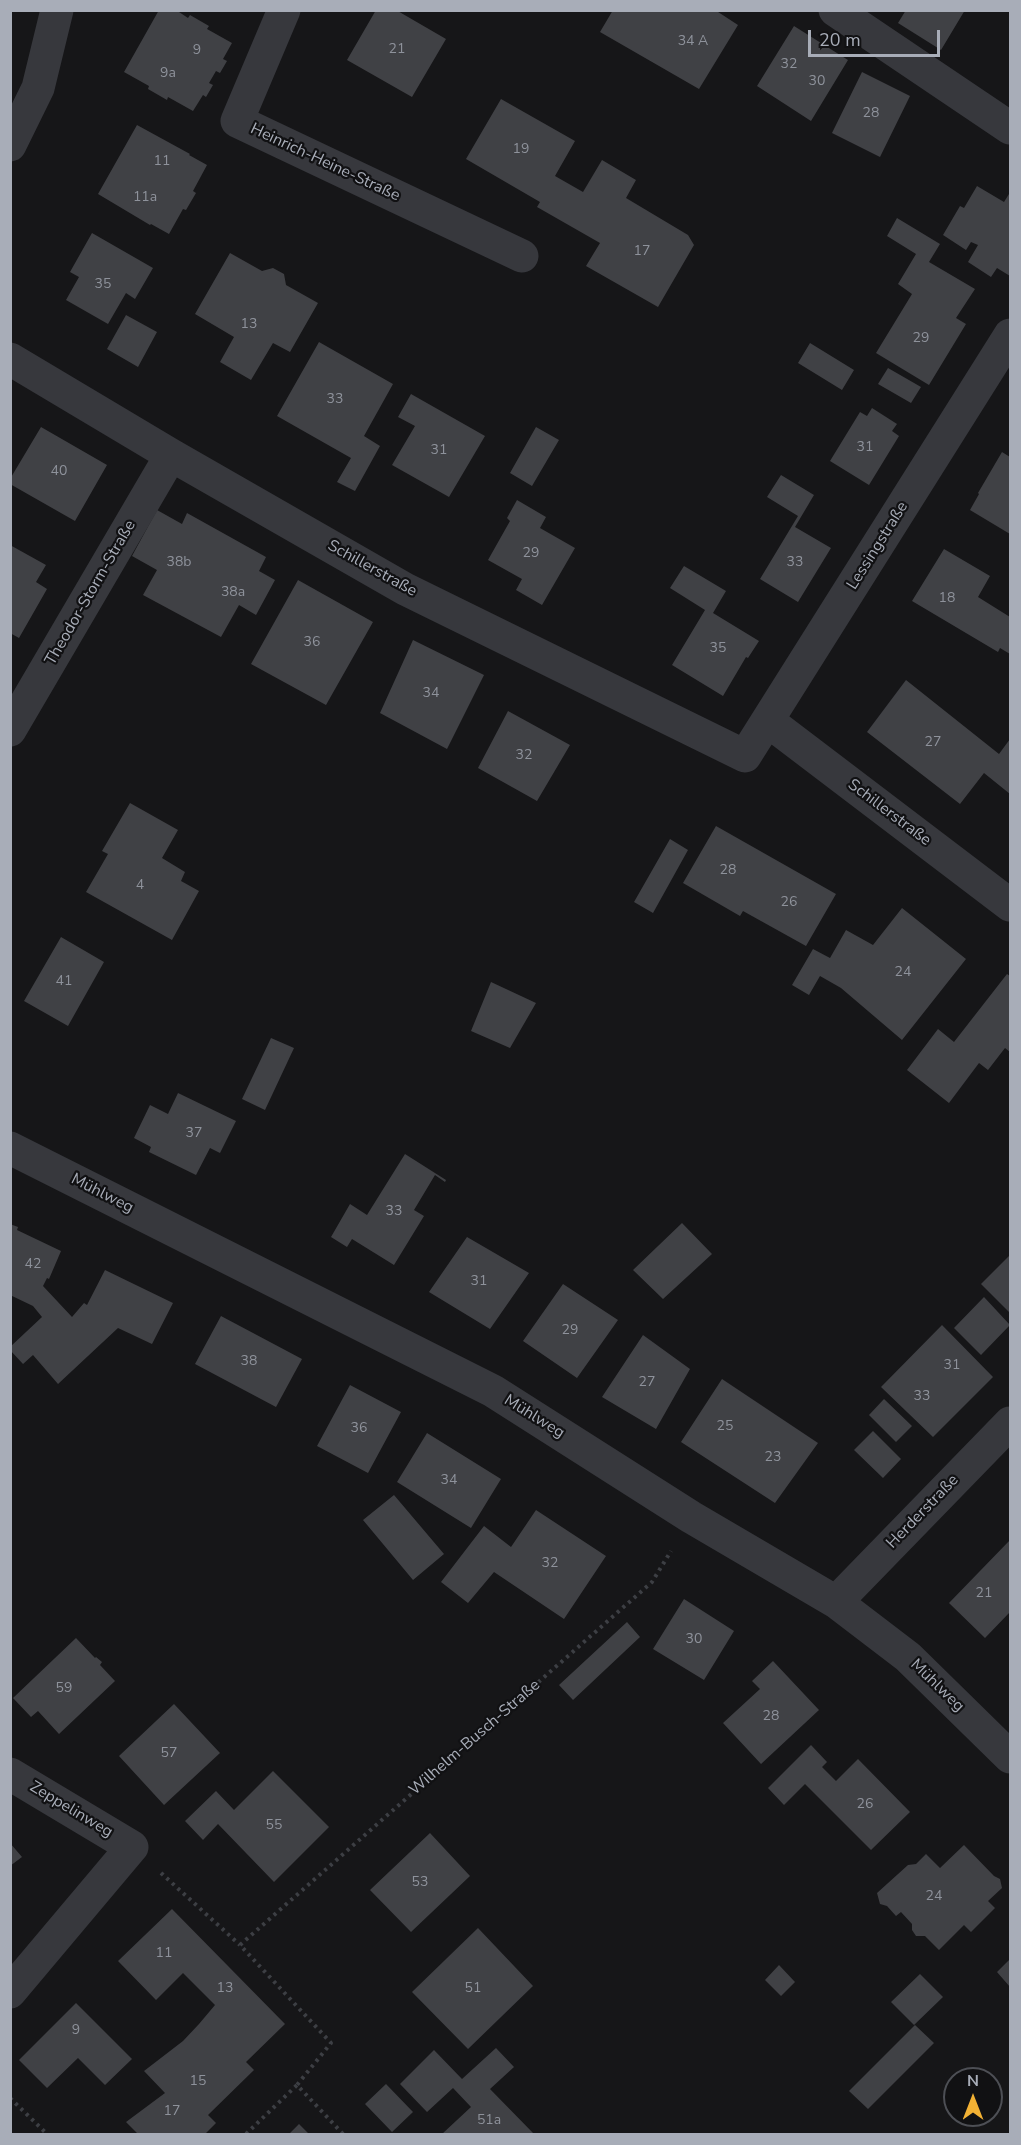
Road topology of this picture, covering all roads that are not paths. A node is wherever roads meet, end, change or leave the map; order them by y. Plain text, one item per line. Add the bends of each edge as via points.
1 (57, 10) edge
2 (284, 10) edge
3 (835, 10) edge
4 (1011, 128) edge
5 (10, 145) edge
6 (522, 256) dead end
7 (1011, 335) edge
8 (10, 359) edge
9 (171, 456) junction
10 (768, 722) junction
11 (10, 730) edge
12 (745, 756) joint
13 (1011, 905) edge
14 (10, 1148) edge
15 (1011, 1423) edge
16 (837, 1602) junction
17 (1011, 1758) edge
18 (10, 1774) edge
19 (10, 1992) edge

1 - 5 street via 38,88
2 - 6 street, Heinrich-Heine-Straße via 237,121
3 - 4 street
7 - 10 street, Lessingstraße
8 - 9 street, Schillerstraße
9 - 11 street, Theodor-Storm-Straße
9 - 12 street, Schillerstraße via 405,589
10 - 12 street, Lessingstraße
10 - 13 street, Schillerstraße
14 - 16 street, Mühlweg via 493,1390 691,1517
15 - 16 street, Herderstraße
16 - 17 street, Mühlweg via 908,1657
18 - 19 street, Zeppelinweg via 132,1847

